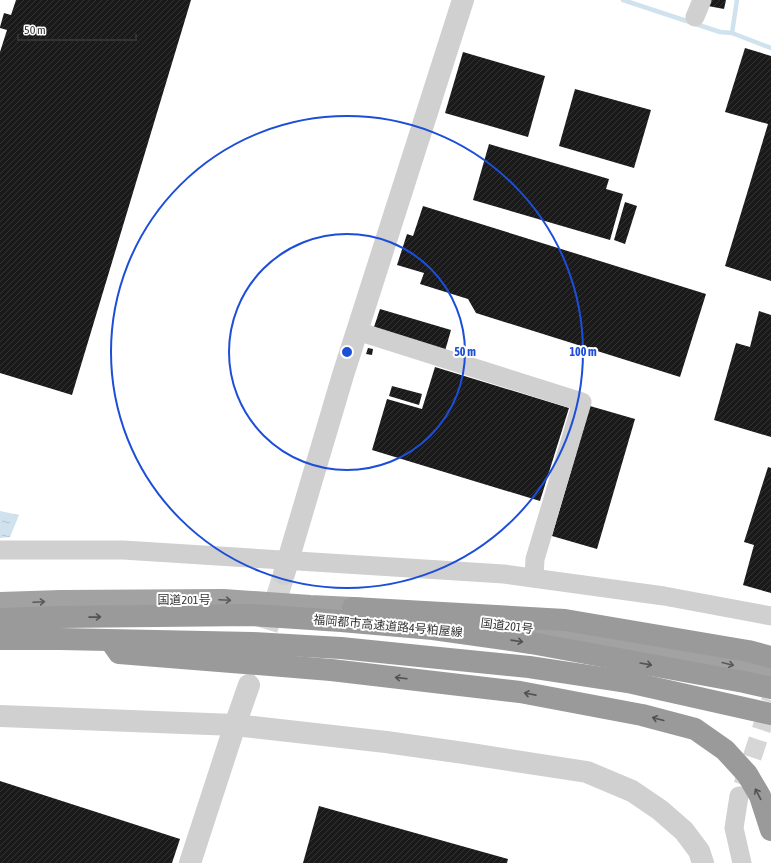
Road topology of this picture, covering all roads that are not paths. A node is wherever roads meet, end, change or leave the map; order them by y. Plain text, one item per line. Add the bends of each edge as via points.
1 (463, 0) edge
2 (357, 331) junction
3 (0, 550) edge
4 (286, 567) junction
5 (534, 578) junction
6 (0, 603) edge
7 (352, 608) junction
8 (771, 616) edge
9 (0, 619) edge
10 (0, 639) edge
11 (112, 643) junction
12 (0, 647) edge
13 (771, 657) edge
14 (771, 674) edge
15 (249, 685) dead end
16 (771, 688) edge
17 (771, 714) edge
18 (0, 716) edge
19 (771, 720) edge
20 (235, 725) junction
21 (739, 796) tunnel mouth
22 (771, 830) edge
23 (190, 863) edge
24 (703, 863) edge
25 (742, 863) edge

1 - 2 street
2 - 4 street
2 - 5 street via 582,402 536,560
3 - 4 street via 123,550
4 - 5 street via 504,574
5 - 8 street via 664,596
6 -> 7 highway, 国道201号 via 223,600
7 - 13 highway via 565,620
7 -> 14 highway, 国道201号 via 547,630 693,655
9 -> 16 highway, 福岡都市高速道路4号粕屋線, bridge via 252,615 432,629 531,643
10 - 17 highway, bridge via 244,643 341,648 529,667 628,682
11 - 12 highway
11 - 19 highway via 333,653 560,677
22 -> 11 highway via 760,796 747,774 725,750 695,729 642,715 520,692 331,670 119,653
15 - 20 street
18 - 20 street
20 - 23 street
20 - 24 street via 386,742 587,772 632,791 660,810 684,831 699,851
21 - 25 street via 734,828

